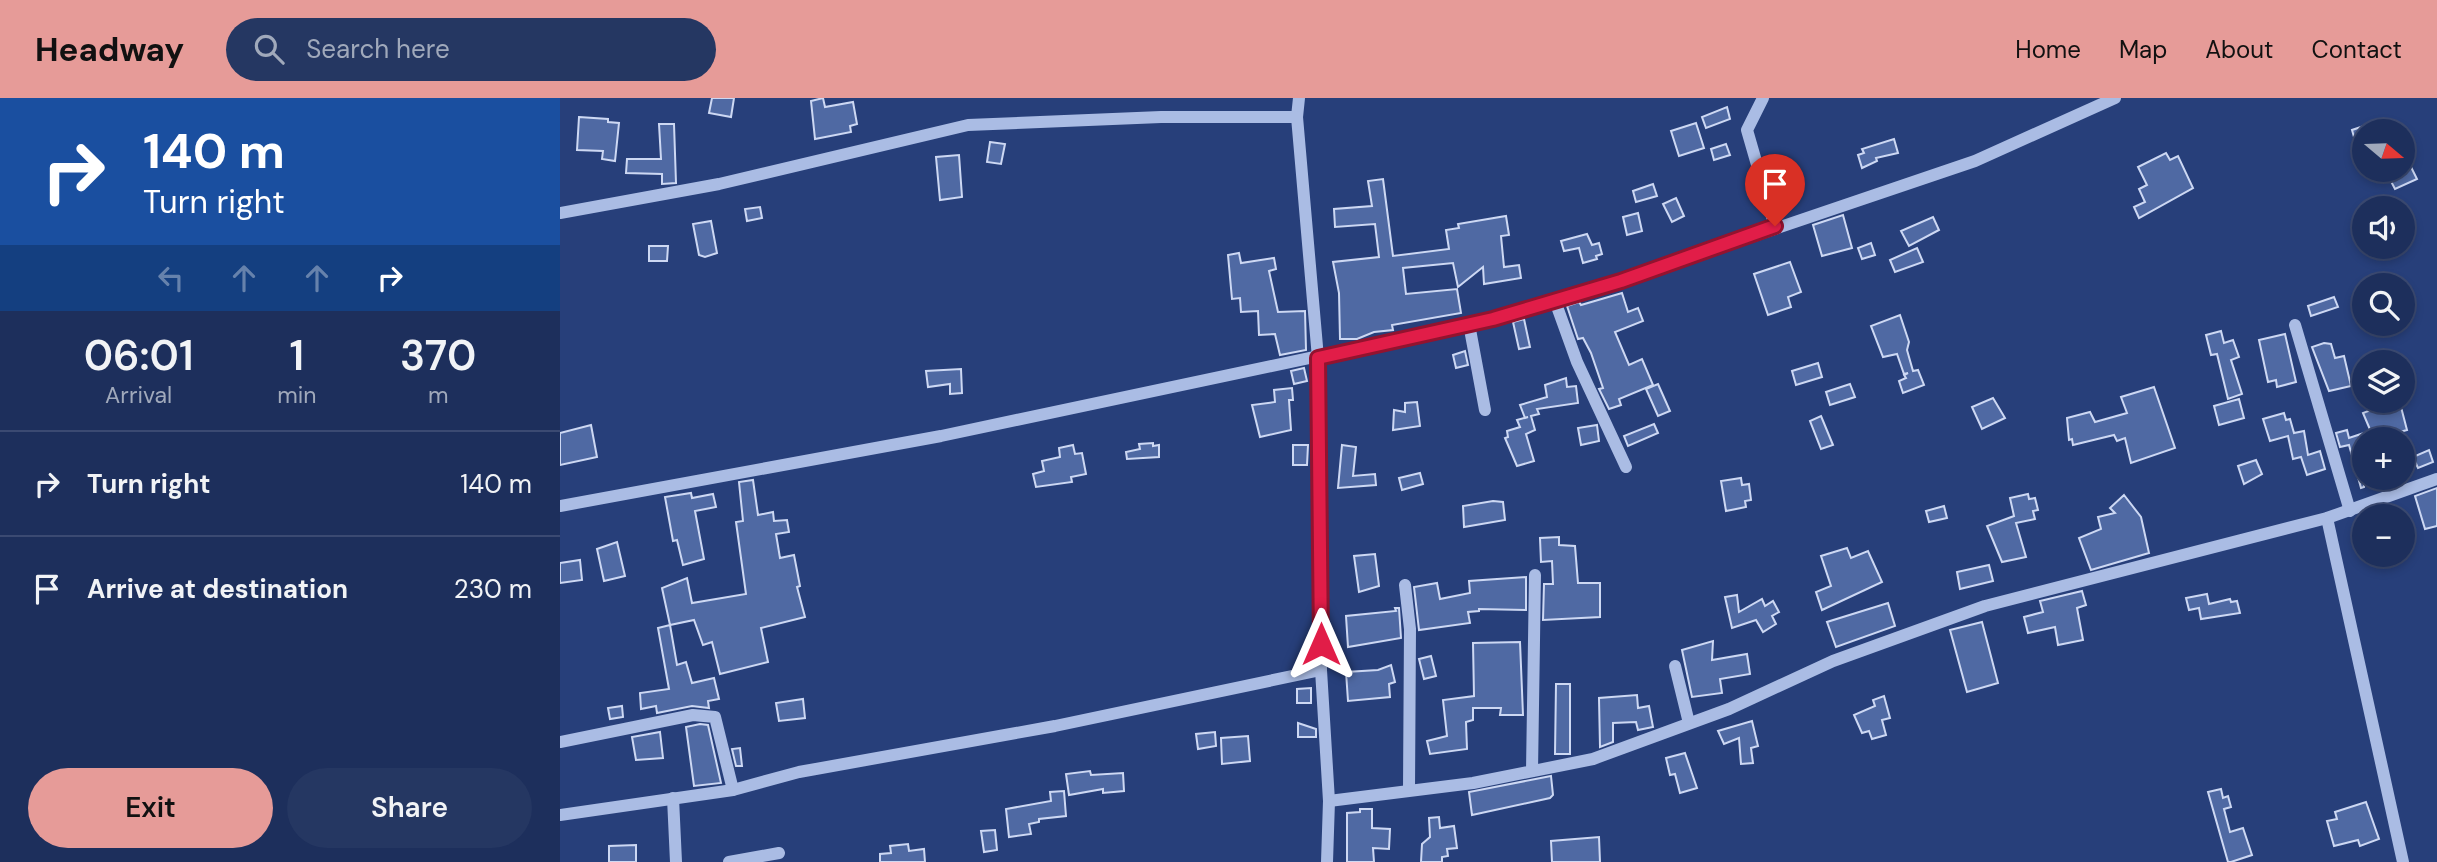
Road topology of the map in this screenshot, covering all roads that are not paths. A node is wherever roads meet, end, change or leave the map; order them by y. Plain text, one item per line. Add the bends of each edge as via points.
1 (1299, 98) edge
2 (1763, 98) edge
3 (2115, 98) edge
4 (1297, 117) junction
5 (560, 213) edge
6 (1775, 226) junction
7 (1555, 301) junction
8 (1469, 324) junction
9 (2295, 325) dead end
10 (1318, 358) junction
11 (1485, 410) dead end
12 (1626, 467) dead end
13 (2437, 479) edge
14 (560, 506) edge
15 (2350, 511) junction
16 (2327, 518) junction
17 (1535, 575) dead end
18 (1405, 585) dead end
19 (1675, 666) dead end
20 (1321, 670) junction
21 (1689, 723) junction
22 (560, 742) edge
23 (1532, 771) junction
24 (1409, 789) junction
25 (733, 790) junction
26 (673, 798) junction
27 (1329, 801) junction
28 (560, 815) edge
29 (779, 853) dead end
30 (676, 862) edge
31 (729, 862) edge
32 (1327, 862) edge
33 (2403, 862) edge

1 - 4 street
2 - 6 street via 1747,130
3 - 6 street via 1975,161
4 - 5 street via 968,125 719,184
4 - 10 street
6 - 7 street
7 - 8 street
7 - 12 street via 1577,362
8 - 10 street
8 - 11 street
9 - 15 street
10 - 14 street via 941,436
10 - 20 street
13 - 15 street
15 - 16 street
16 - 21 street via 1985,606 1833,661
16 - 33 street
17 - 23 street
18 - 24 street via 1410,629
19 - 21 street
20 - 25 street via 1055,726 799,772
20 - 27 street
21 - 23 street via 1592,760
22 - 25 street via 693,715 715,717
23 - 24 street
24 - 27 street
25 - 26 street
26 - 28 street
26 - 30 street
27 - 32 street
29 - 31 street

